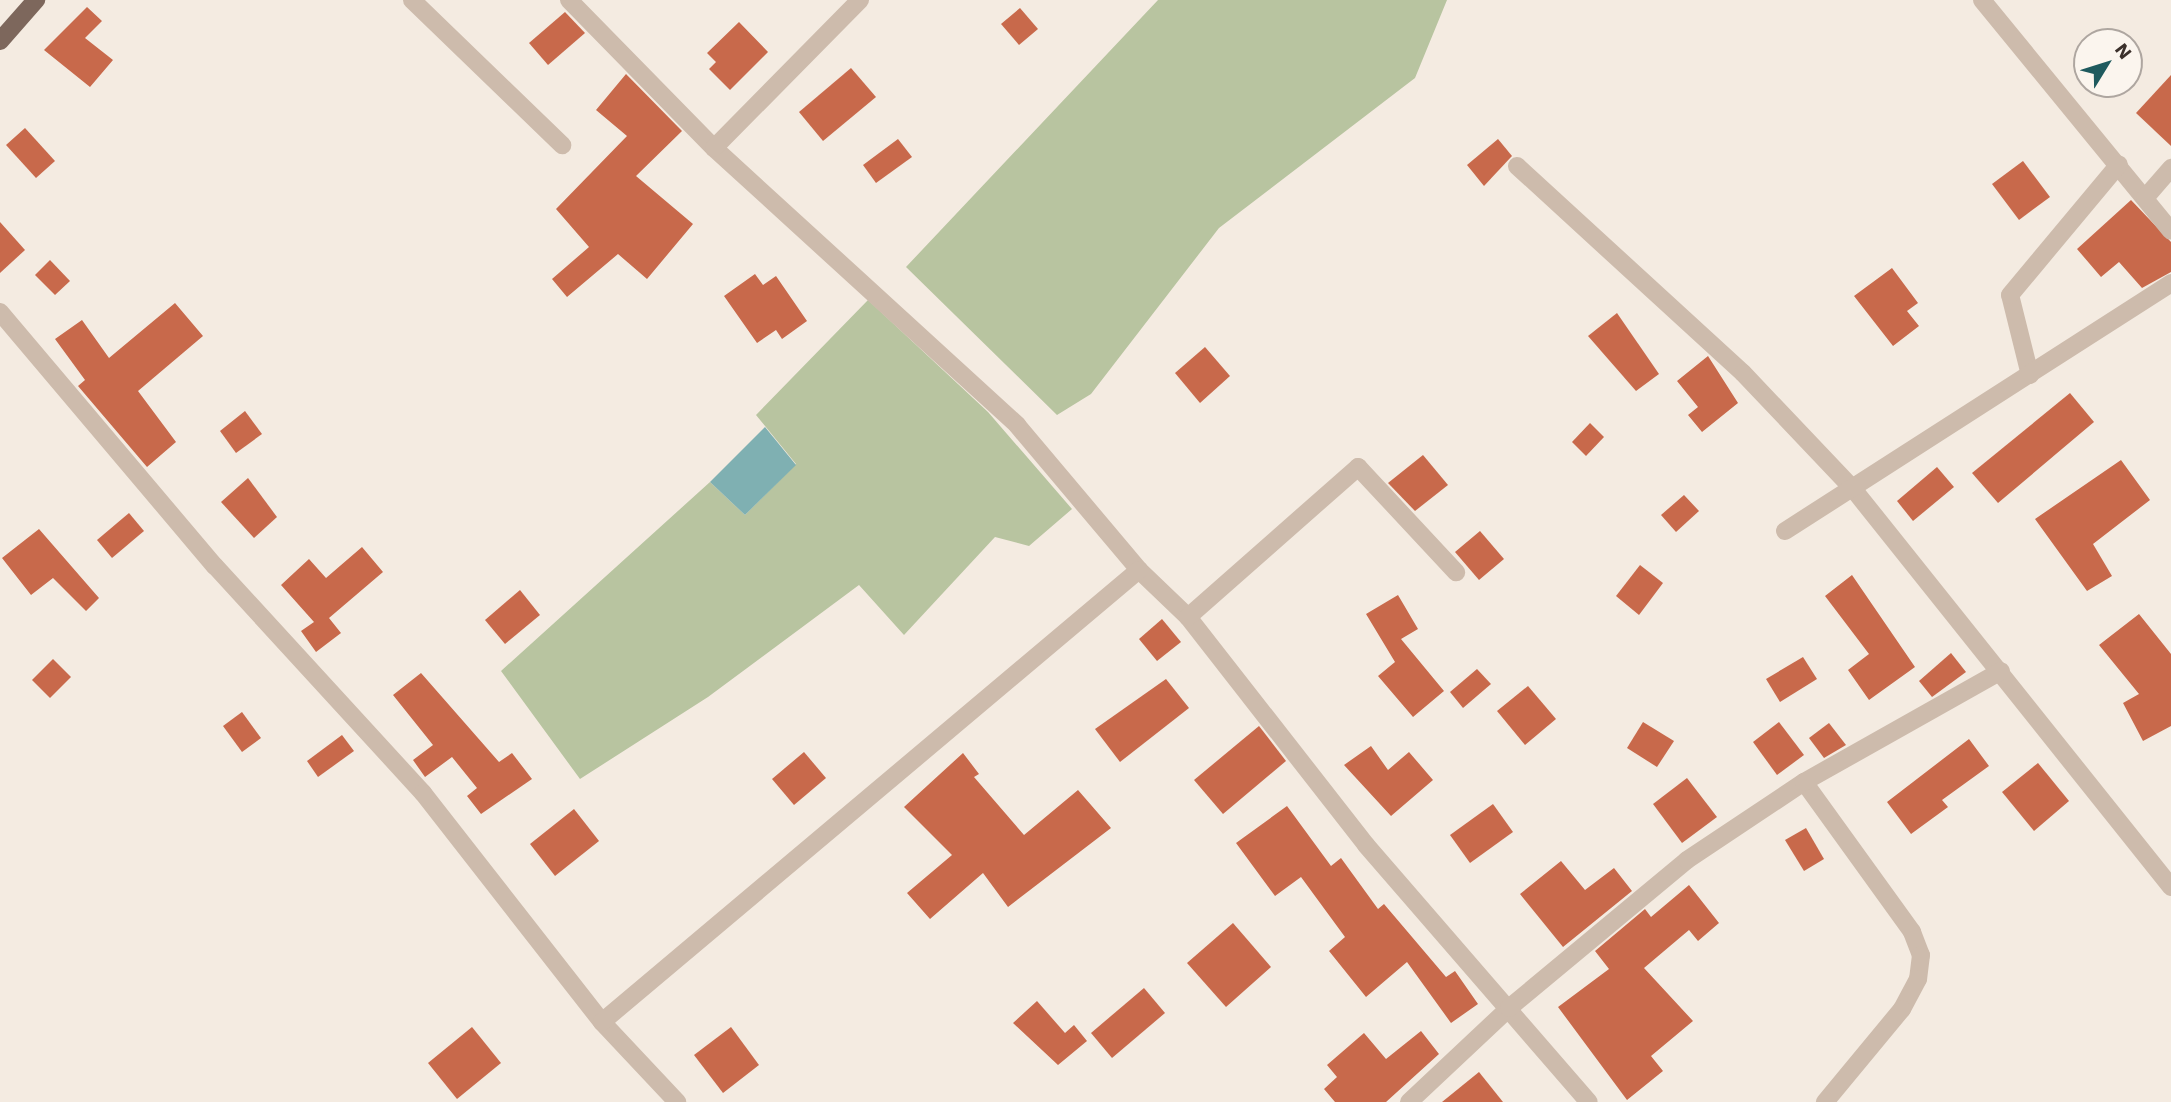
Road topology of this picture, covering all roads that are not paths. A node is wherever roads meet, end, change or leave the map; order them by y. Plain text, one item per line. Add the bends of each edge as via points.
1 (36, 0) edge
2 (412, 0) edge
3 (569, 0) edge
4 (860, 0) edge
5 (1982, 0) edge
6 (0, 41) edge
7 (562, 145) dead end
8 (714, 148) junction
9 (2119, 164) junction
10 (1517, 166) dead end
11 (2171, 168) edge
12 (2145, 198) junction
13 (2171, 230) edge
14 (2171, 284) edge
15 (0, 312) edge
16 (2030, 375) junction
17 (1854, 490) junction
18 (1785, 531) dead end
19 (1139, 570) junction
20 (1456, 572) dead end
21 (1188, 617) junction
22 (2001, 671) junction
23 (1804, 782) junction
24 (2171, 887) edge
25 (1509, 1008) junction
26 (602, 1022) junction
27 (677, 1102) edge
28 (1409, 1102) edge
29 (1589, 1102) edge
30 (1825, 1102) edge

1 - 6 main road
2 - 7 street
3 - 8 street
4 - 8 street
5 - 9 street
8 - 19 street via 1017,425
9 - 12 street
9 - 16 street via 2010,295
10 - 17 street via 1743,373
11 - 12 street
12 - 13 street
14 - 16 street
15 - 26 street via 215,566 423,793
16 - 17 street
17 - 18 street
17 - 22 street
19 - 21 street
19 - 26 street
20 - 21 street via 1358,467
21 - 25 street via 1366,845
22 - 23 street
22 - 24 street
23 - 25 street via 1687,860
23 - 30 street via 1912,932 1921,955 1902,1009
25 - 28 street
25 - 29 street
26 - 27 street

